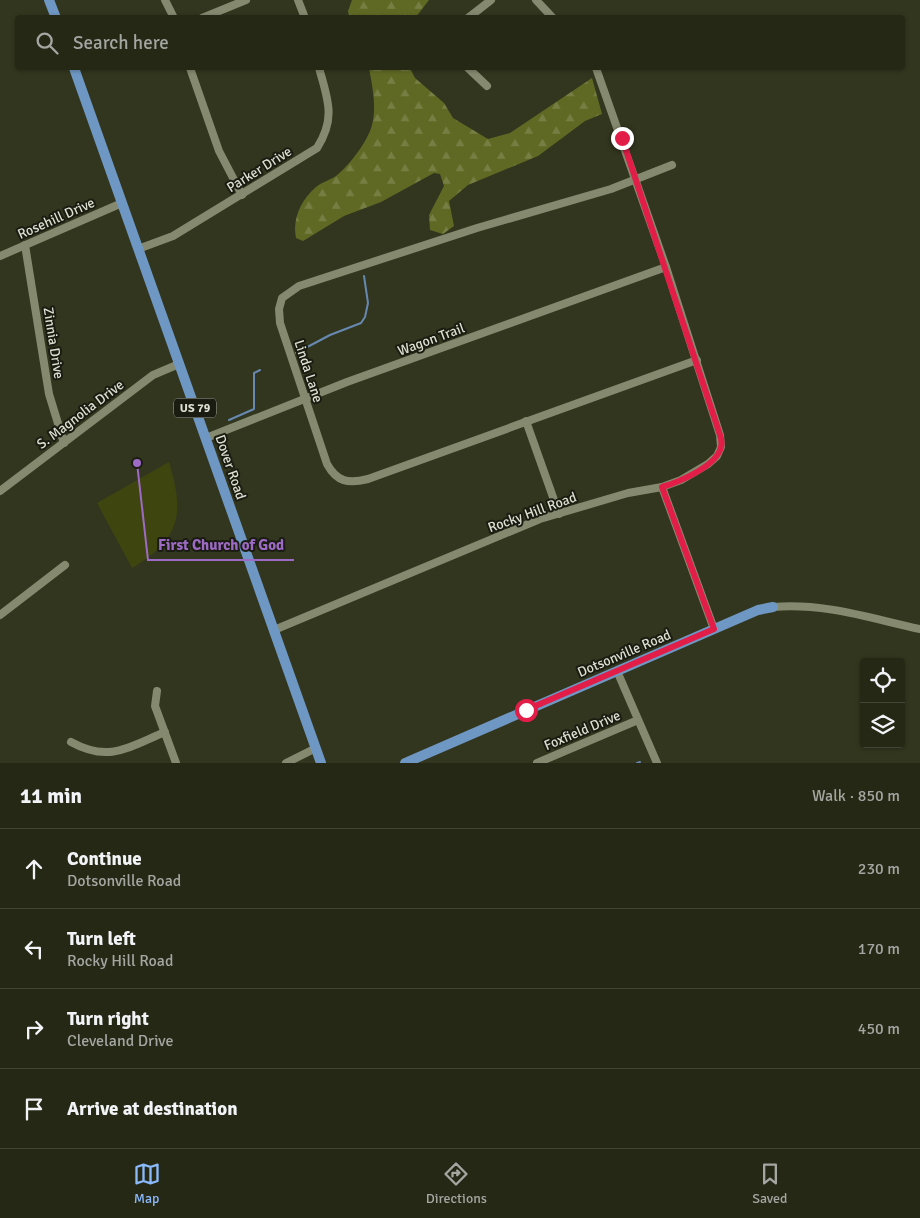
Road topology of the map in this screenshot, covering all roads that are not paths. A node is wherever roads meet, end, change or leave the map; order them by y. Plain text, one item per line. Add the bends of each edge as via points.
1 (49, 0) edge
2 (165, 0) edge
3 (246, 0) edge
4 (298, 0) edge
5 (491, 0) edge
6 (536, 0) edge
7 (55, 15) edge
8 (172, 15) edge
9 (209, 15) edge
10 (304, 15) edge
11 (472, 15) edge
12 (550, 15) edge
13 (75, 70) edge
14 (191, 70) edge
15 (320, 70) edge
16 (470, 70) edge
17 (597, 70) edge
18 (487, 86) dead end
19 (672, 165) dead end
20 (636, 178) junction
21 (242, 194) junction
22 (122, 203) junction
23 (25, 245) junction
24 (138, 250) junction
25 (0, 256) edge
26 (666, 267) junction
27 (697, 360) junction
28 (179, 364) junction
29 (305, 399) junction
30 (526, 421) junction
31 (206, 438) junction
32 (64, 443) junction
33 (662, 487) junction
34 (0, 491) edge
35 (559, 514) junction
36 (65, 565) dead end
37 (773, 607) joint
38 (0, 615) edge
39 (714, 629) junction
40 (920, 629) edge
41 (274, 630) junction
42 (617, 671) junction
43 (158, 691) dead end
44 (638, 720) junction
45 (165, 732) junction
46 (71, 742) dead end
47 (316, 748) junction
48 (176, 763) edge
49 (286, 763) edge
50 (321, 763) edge
51 (405, 763) edge
52 (537, 763) edge
53 (657, 763) edge

1 - 7 main road
2 - 8 street
3 - 9 street
4 - 10 street
5 - 11 street
6 - 12 street
13 - 22 main road, Dover Road / US 79
14 - 21 street via 214,138
15 - 21 street, Parker Drive via 330,118 317,148
16 - 18 street
17 - 20 street
19 - 20 street, Linda Lane
20 - 26 street
20 - 29 street, Linda Lane via 611,189 477,228 288,291 280,302 280,323
21 - 24 street, Parker Drive via 173,236
22 - 23 street, Rosehill Drive
22 - 24 main road, Dover Road / US 79
23 - 25 street, Rosehill Drive
23 - 32 street, Zinnia Drive via 49,394
24 - 28 main road, Dover Road / US 79
26 - 27 street
26 - 29 street, Wagon Trail
27 - 30 street, Linda Lane
27 - 33 street, Rocky Hill Road via 721,447 708,464
28 - 31 main road, Dover Road / US 79
28 - 32 street, S. Magnolia Drive via 153,375
29 - 30 street, Linda Lane via 329,468 338,479 349,482 368,479
29 - 31 street, Wagon Trail
30 - 35 street
31 - 41 main road, Dover Road / US 79
32 - 34 street, S. Magnolia Drive
33 - 35 street, Rocky Hill Road via 628,493
33 - 39 street
35 - 41 street, Rocky Hill Road via 540,519
36 - 38 street
37 - 39 main road, Dotsonville Road
37 - 40 street, Dotsonville Road via 832,608
39 - 42 main road, Dotsonville Road
41 - 47 main road, Dover Road / US 79
42 - 44 street
42 - 51 main road, Dotsonville Road
43 - 45 street via 155,706
44 - 52 street, Foxfield Drive
44 - 53 street
45 - 46 street via 108,754 92,752
45 - 48 street
47 - 49 street
47 - 50 main road, Dover Road / US 79

